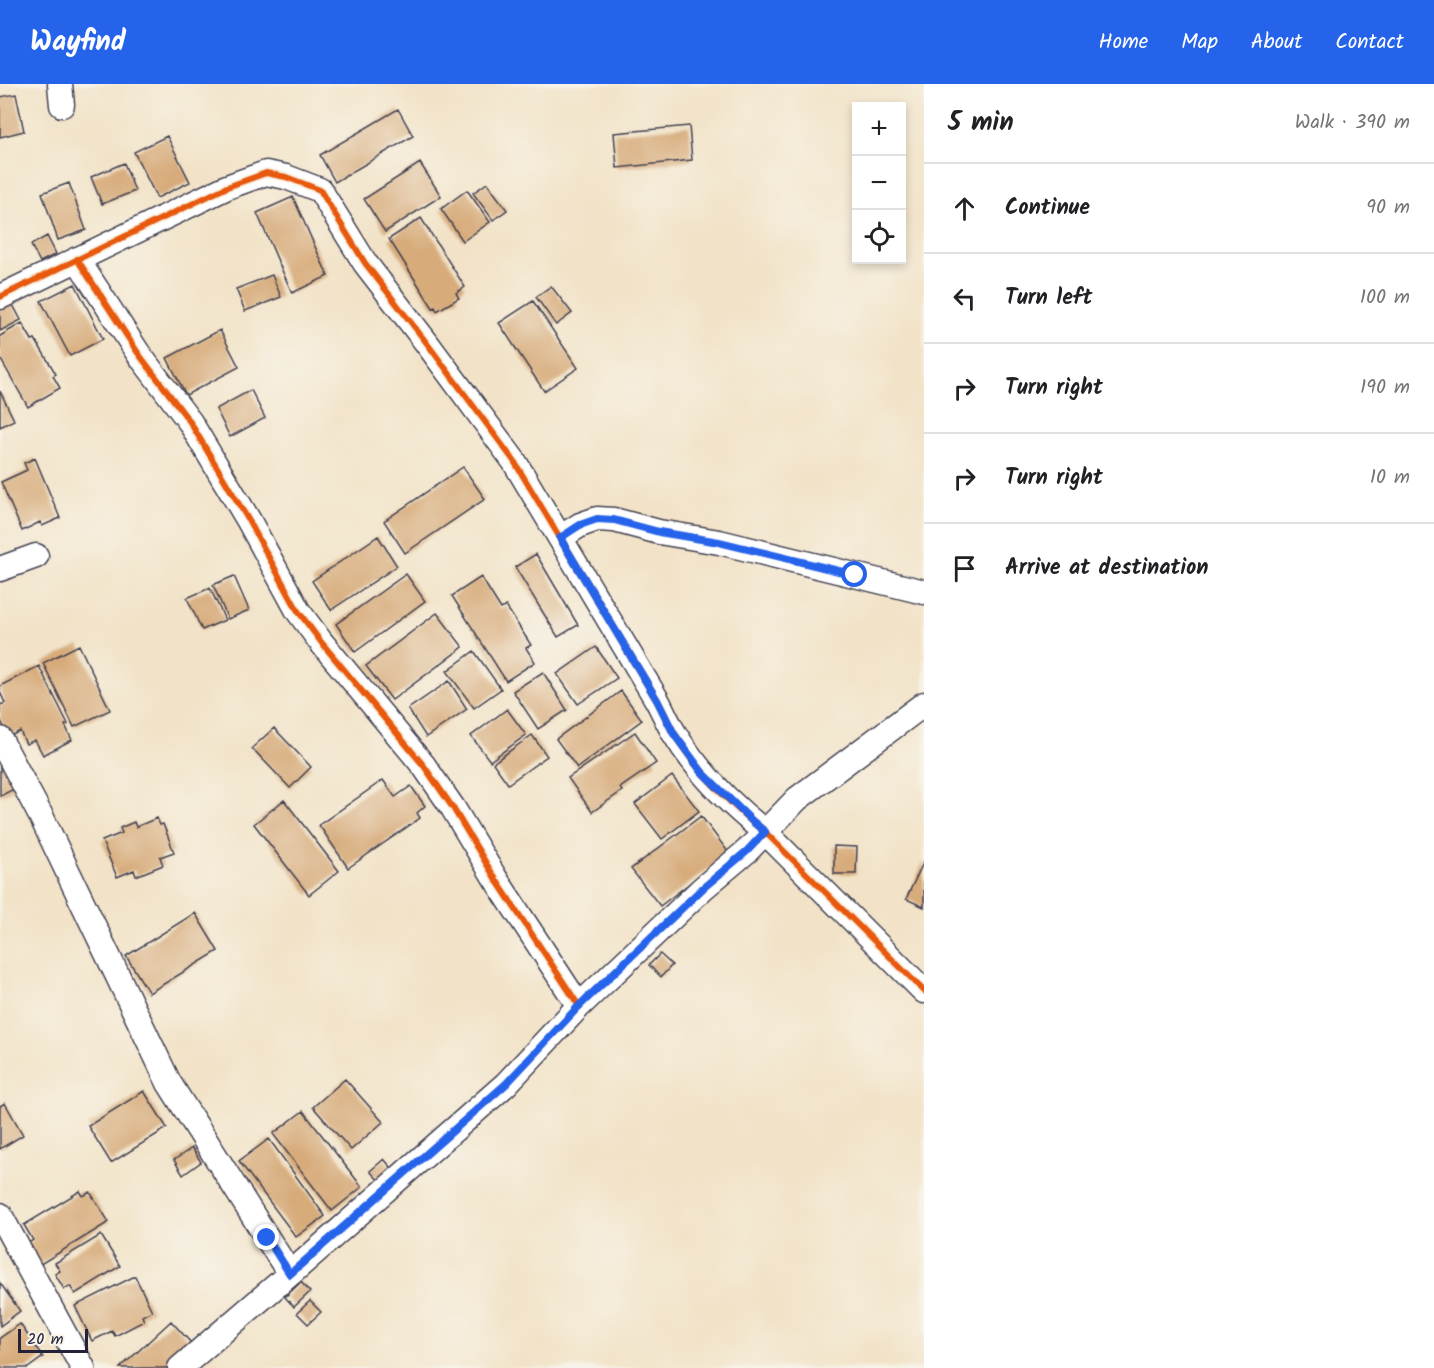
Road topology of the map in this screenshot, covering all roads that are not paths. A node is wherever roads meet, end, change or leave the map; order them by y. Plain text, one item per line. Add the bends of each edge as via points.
1 (77, 259) junction
2 (0, 297) edge
3 (560, 538) junction
4 (36, 556) dead end
5 (0, 569) edge
6 (924, 592) edge
7 (924, 704) edge
8 (0, 739) edge
9 (765, 832) junction
10 (924, 991) edge
11 (579, 1006) junction
12 (0, 1215) edge
13 (290, 1274) junction
14 (83, 1368) edge
15 (180, 1368) edge

1 - 2 street
1 - 3 street via 227,187 266,173 320,190 365,263 514,461
1 - 11 street via 190,422 298,611 424,766
3 - 6 street via 597,519 614,520
3 - 9 street via 674,734 702,772
4 - 5 street
7 - 9 street via 797,799
8 - 13 street via 169,1083
9 - 10 street
9 - 11 street
11 - 13 street via 506,1084
12 - 14 street
13 - 15 street

